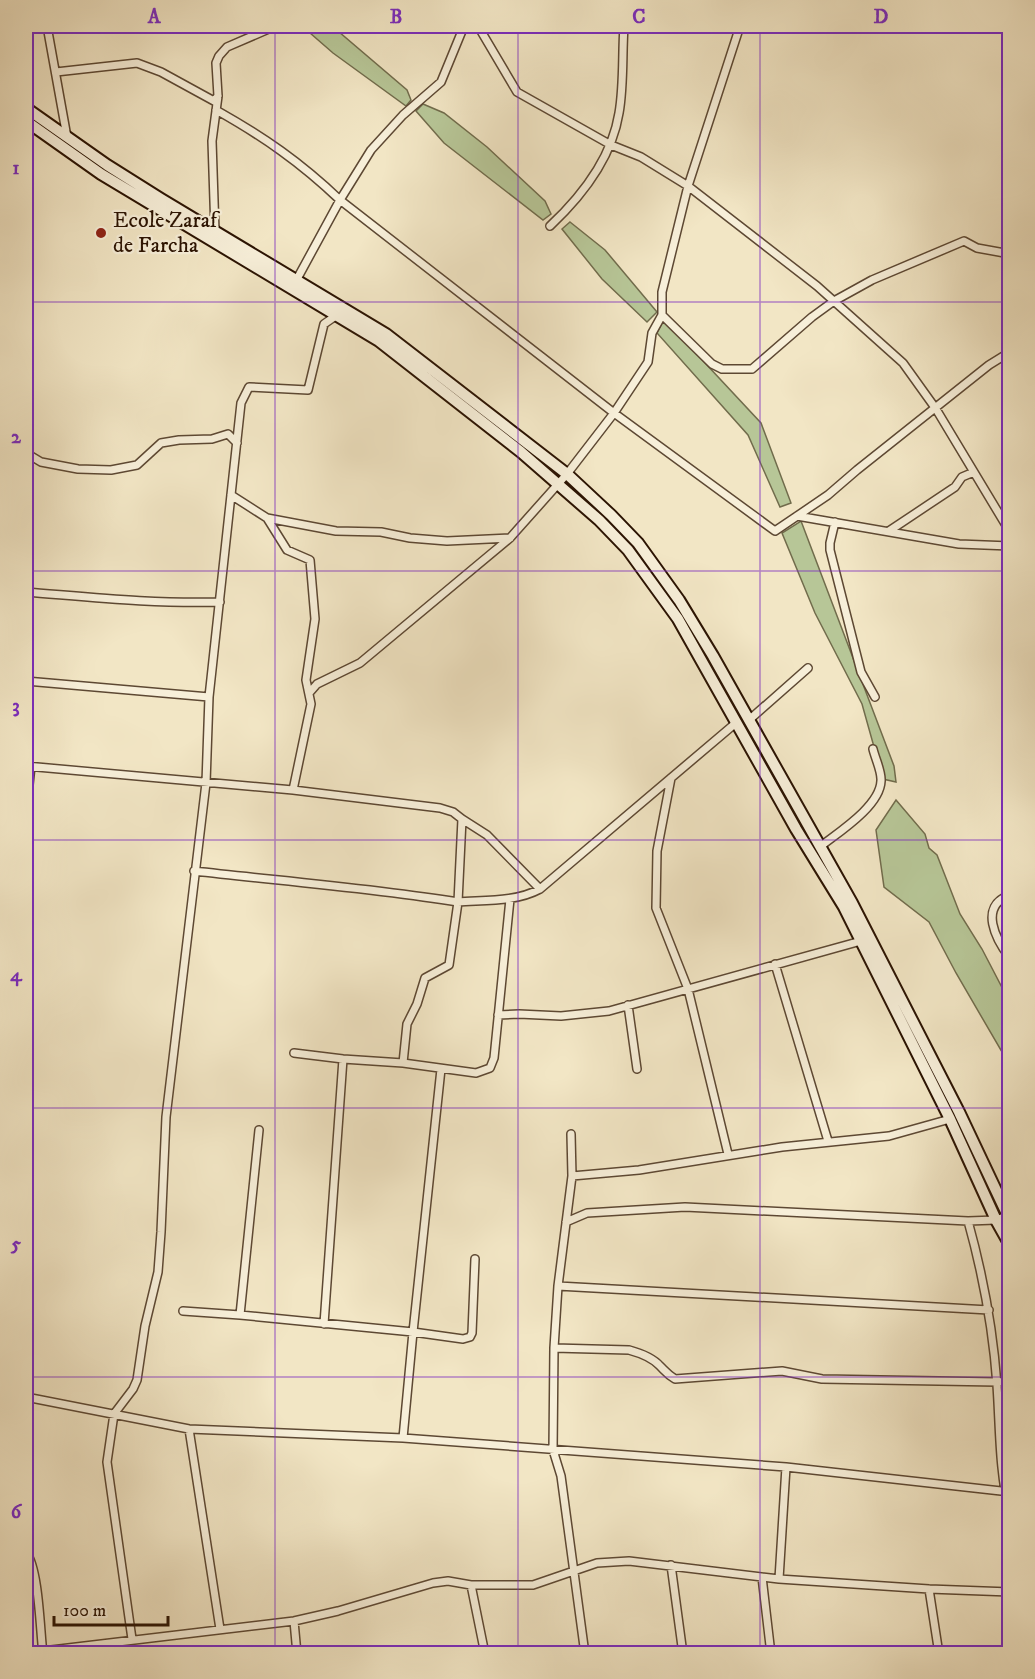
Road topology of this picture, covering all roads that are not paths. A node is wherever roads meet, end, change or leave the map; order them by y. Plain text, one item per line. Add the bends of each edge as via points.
1 (47, 26) edge
2 (464, 26) edge
3 (478, 26) edge
4 (624, 26) edge
5 (740, 26) edge
6 (271, 28) dead end
7 (56, 72) junction
8 (218, 96) junction
9 (26, 108) edge
10 (216, 110) junction
11 (26, 121) edge
12 (67, 137) junction
13 (611, 145) junction
14 (104, 170) junction
15 (688, 186) junction
16 (340, 200) junction
17 (550, 226) dead end
18 (215, 231) junction
19 (1010, 254) edge
20 (297, 279) junction
21 (834, 301) junction
22 (337, 315) junction
23 (662, 315) junction
24 (1010, 352) edge
25 (936, 409) junction
26 (614, 413) junction
27 (237, 442) junction
28 (26, 453) edge
29 (974, 472) junction
30 (567, 474) junction
31 (556, 484) junction
32 (231, 495) junction
33 (797, 516) junction
34 (267, 518) junction
35 (835, 522) junction
36 (889, 531) junction
37 (1010, 532) edge
38 (510, 538) junction
39 (1010, 546) edge
40 (26, 592) edge
41 (220, 602) junction
42 (807, 668) dead end
43 (26, 681) edge
44 (310, 692) junction
45 (875, 697) dead end
46 (209, 698) junction
47 (750, 720) junction
48 (737, 722) junction
49 (873, 749) dead end
50 (28, 766) edge
51 (670, 778) junction
52 (206, 783) junction
53 (293, 790) junction
54 (26, 813) edge
55 (462, 819) junction
56 (821, 846) junction
57 (194, 871) junction
58 (540, 889) junction
59 (1010, 895) edge
60 (510, 898) junction
61 (458, 902) junction
62 (861, 941) junction
63 (1010, 958) edge
64 (775, 964) junction
65 (688, 989) junction
66 (628, 1005) junction
67 (498, 1015) junction
68 (294, 1053) dead end
69 (344, 1059) junction
70 (403, 1063) junction
71 (441, 1069) junction
72 (637, 1069) dead end
73 (950, 1119) junction
74 (259, 1130) dead end
75 (571, 1134) dead end
76 (828, 1141) junction
77 (728, 1154) junction
78 (572, 1176) junction
79 (1008, 1218) edge
80 (996, 1220) junction
81 (968, 1221) junction
82 (566, 1222) junction
83 (1010, 1245) edge
84 (475, 1259) dead end
85 (558, 1286) junction
86 (988, 1310) junction
87 (183, 1311) dead end
88 (240, 1315) junction
89 (324, 1324) junction
90 (413, 1332) junction
91 (554, 1348) junction
92 (1010, 1381) edge
93 (997, 1383) junction
94 (26, 1397) edge
95 (114, 1414) junction
96 (189, 1429) junction
97 (403, 1438) junction
98 (553, 1450) junction
99 (786, 1467) junction
100 (1007, 1492) edge
101 (1010, 1514) edge
102 (26, 1552) edge
103 (671, 1565) junction
104 (574, 1570) junction
105 (762, 1577) junction
106 (779, 1579) junction
107 (471, 1585) junction
108 (929, 1589) junction
109 (1010, 1592) edge
110 (294, 1621) junction
111 (220, 1629) junction
112 (132, 1640) junction
113 (43, 1652) edge
114 (26, 1653) edge
115 (297, 1653) edge
116 (485, 1653) edge
117 (585, 1653) edge
118 (683, 1653) edge
119 (771, 1653) edge
120 (939, 1653) edge

1 - 7 street
2 - 16 street via 441,82 371,150
3 - 13 street via 517,92
4 - 13 street via 620,113
5 - 15 street
6 - 8 street via 227,47 219,56
7 - 8 street via 137,63 214,101
7 - 12 street
8 - 10 street
9 - 12 street
10 - 16 street via 259,134 309,170
10 - 18 street via 212,141
11 - 14 street
12 - 14 street
13 - 15 street via 641,157
13 - 17 street via 587,185
14 - 18 street
14 - 22 street
15 - 21 street
15 - 23 street via 662,292
16 - 20 street
16 - 26 street
18 - 20 street
19 - 21 street via 977,248 964,241 872,280
20 - 30 street via 386,334
21 - 23 street via 752,369 722,369 712,364
21 - 25 street via 903,363
22 - 27 street via 324,324 308,390 249,387 241,403
22 - 31 street via 387,347
23 - 26 street via 652,333 648,362
24 - 25 street via 989,364
25 - 29 street
25 - 33 street
26 - 30 street
26 - 33 street via 775,531
27 - 28 street via 228,434 161,443 137,465 95,471 40,462
27 - 32 street
29 - 36 street
29 - 37 street
30 - 31 street
30 - 47 street via 638,543 661,573
31 - 38 street
31 - 48 street via 599,520 651,580
32 - 34 street
32 - 41 street
33 - 35 street
34 - 38 street via 336,531 381,532 410,538
34 - 44 street via 287,550 310,560 315,619 306,680
35 - 36 street
35 - 45 street via 830,550 861,672
36 - 39 street via 959,544
38 - 44 street via 360,663 317,684
40 - 41 street via 98,599
41 - 46 street
42 - 47 street
43 - 46 street
44 - 53 street via 311,704
46 - 52 street
47 - 56 street
48 - 51 street
48 - 62 street
49 - 56 street via 881,781 874,801
50 - 52 street
50 - 54 street
51 - 58 street
51 - 65 street via 657,851 656,908
52 - 53 street
52 - 57 street
53 - 55 street via 440,808
55 - 58 street via 487,835
55 - 61 street
56 - 79 street via 914,1022
57 - 61 street
57 - 95 street via 166,1118 158,1272 137,1380
58 - 60 street
59 - 63 street via 1000,898 991,922 1000,946
60 - 61 street
60 - 67 street
61 - 70 street via 448,965 425,978 407,1024
62 - 64 street
62 - 73 street
64 - 65 street
64 - 76 street
65 - 66 street
65 - 77 street
66 - 67 street via 561,1016
66 - 72 street
67 - 71 street via 490,1068 476,1074
68 - 69 street
69 - 70 street
69 - 89 street
70 - 71 street
71 - 90 street
73 - 76 street via 889,1136
73 - 80 street
74 - 88 street
75 - 78 street
76 - 77 street
77 - 78 street via 639,1170
78 - 82 street
79 - 80 street
80 - 81 street
80 - 83 street
81 - 82 street via 685,1207 587,1213
81 - 86 street
82 - 85 street
84 - 90 street via 470,1338
85 - 86 street
85 - 91 street
86 - 93 street
87 - 88 street
88 - 89 street
89 - 90 street
90 - 97 street
91 - 93 street via 629,1350 648,1357 675,1379 782,1371 822,1379
91 - 98 street
92 - 93 street
93 - 100 street
94 - 95 street
95 - 96 street
95 - 112 street via 107,1462
96 - 97 street
96 - 111 street
97 - 98 street
98 - 99 street
98 - 104 street via 561,1476
99 - 100 street
99 - 106 street
100 - 101 street
102 - 113 street via 37,1597
103 - 104 street via 629,1561 597,1563
103 - 105 street
103 - 118 street
104 - 107 street via 533,1585
104 - 117 street
105 - 106 street
105 - 119 street
106 - 108 street
107 - 110 street via 433,1583
107 - 116 street
108 - 109 street
108 - 120 street
110 - 111 street
110 - 115 street
111 - 112 street
112 - 113 street
113 - 114 street

